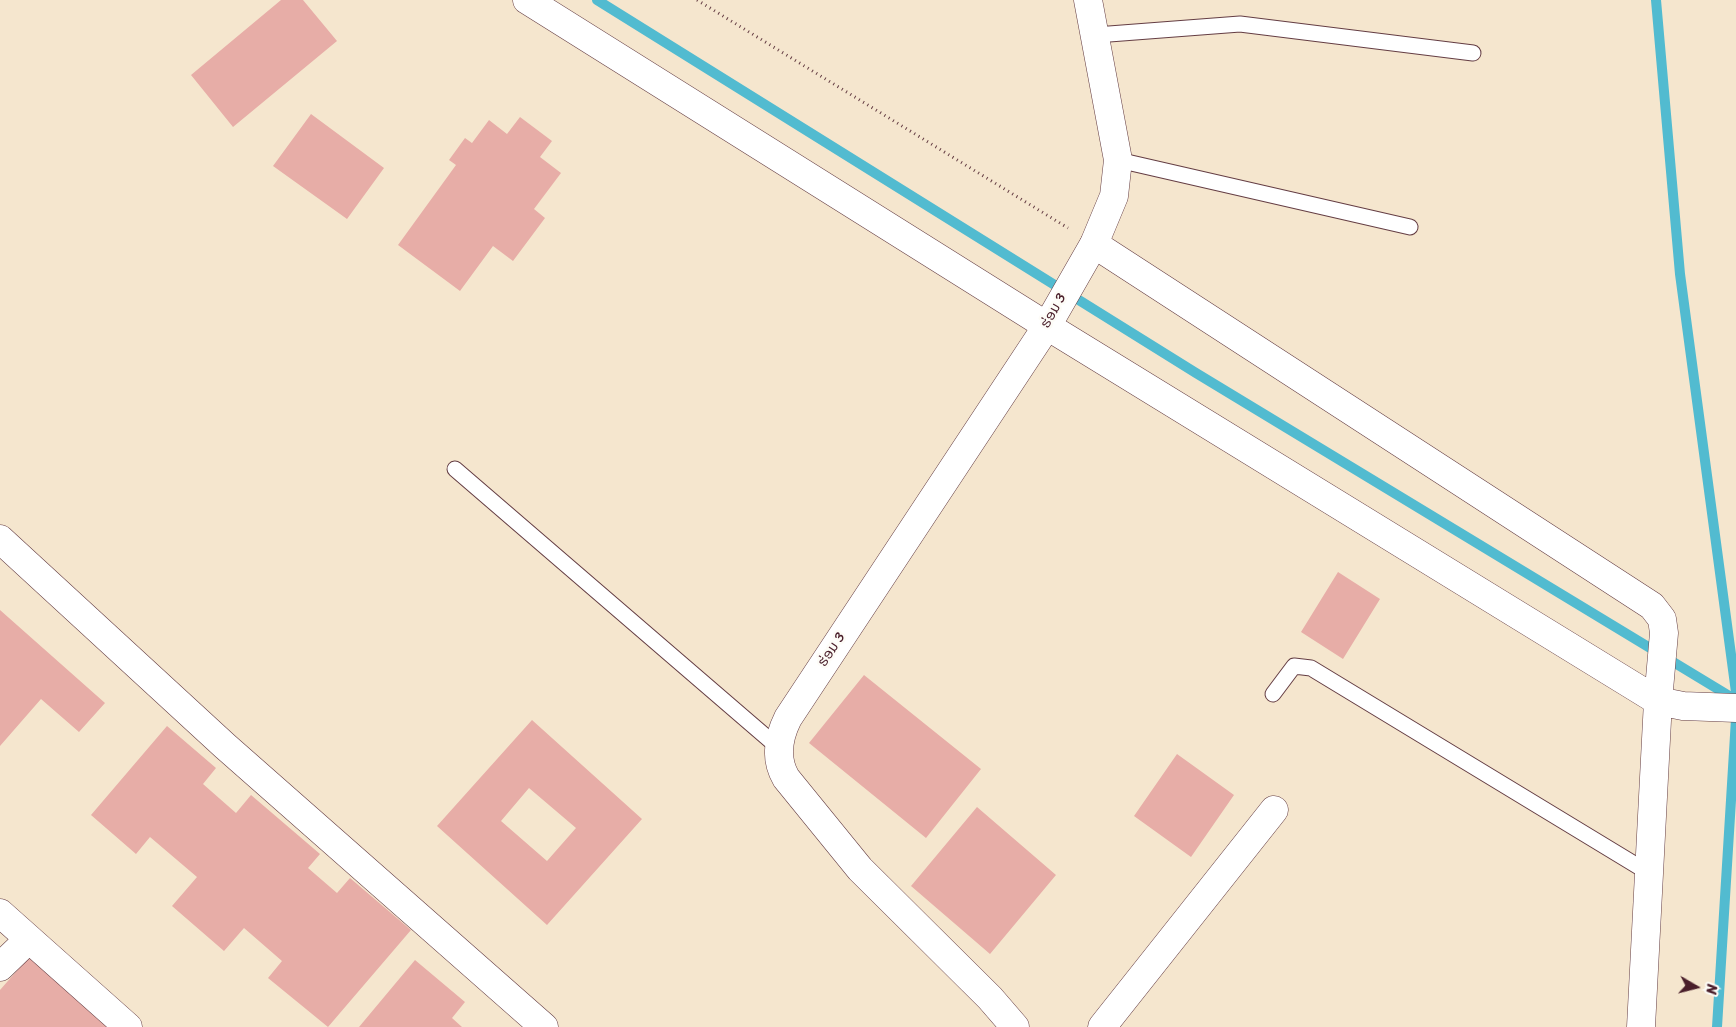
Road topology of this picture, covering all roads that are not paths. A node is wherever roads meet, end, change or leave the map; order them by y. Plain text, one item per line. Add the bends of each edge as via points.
1 (528, 0) edge
2 (1088, 0) edge
3 (1096, 35) junction
4 (1473, 52) dead end
5 (1118, 160) junction
6 (1410, 227) dead end
7 (1091, 248) junction
8 (1050, 319) junction
9 (455, 469) dead end
10 (0, 539) edge
11 (1273, 694) dead end
12 (1667, 694) junction
13 (1736, 708) edge
14 (779, 748) junction
15 (1274, 810) dead end
16 (1649, 873) junction
17 (0, 913) edge
18 (28, 940) junction
19 (0, 967) edge
20 (128, 1027) edge
21 (544, 1027) edge
22 (1014, 1027) edge
23 (1102, 1027) edge
24 (1641, 1027) edge

1 - 8 street
2 - 3 street, ຮ່ອມ 3
3 - 4 lane via 1240,24
3 - 5 street, ຮ່ອມ 3
5 - 6 lane
5 - 7 street, ຮ່ອມ 3 via 1114,196
7 - 8 street, ຮ່ອມ 3
7 - 12 street via 1652,606 1662,619
8 - 12 street
8 - 14 street, ຮ່ອມ 3 via 788,718 781,731
9 - 14 lane
10 - 21 street via 232,753
11 - 16 lane via 1294,666 1311,668
12 - 13 street
12 - 16 street
14 - 22 street, ຮ່ອມ 3 via 779,765 786,778 860,869 990,998
15 - 23 street
16 - 24 street
17 - 18 street
18 - 19 street
18 - 20 street

